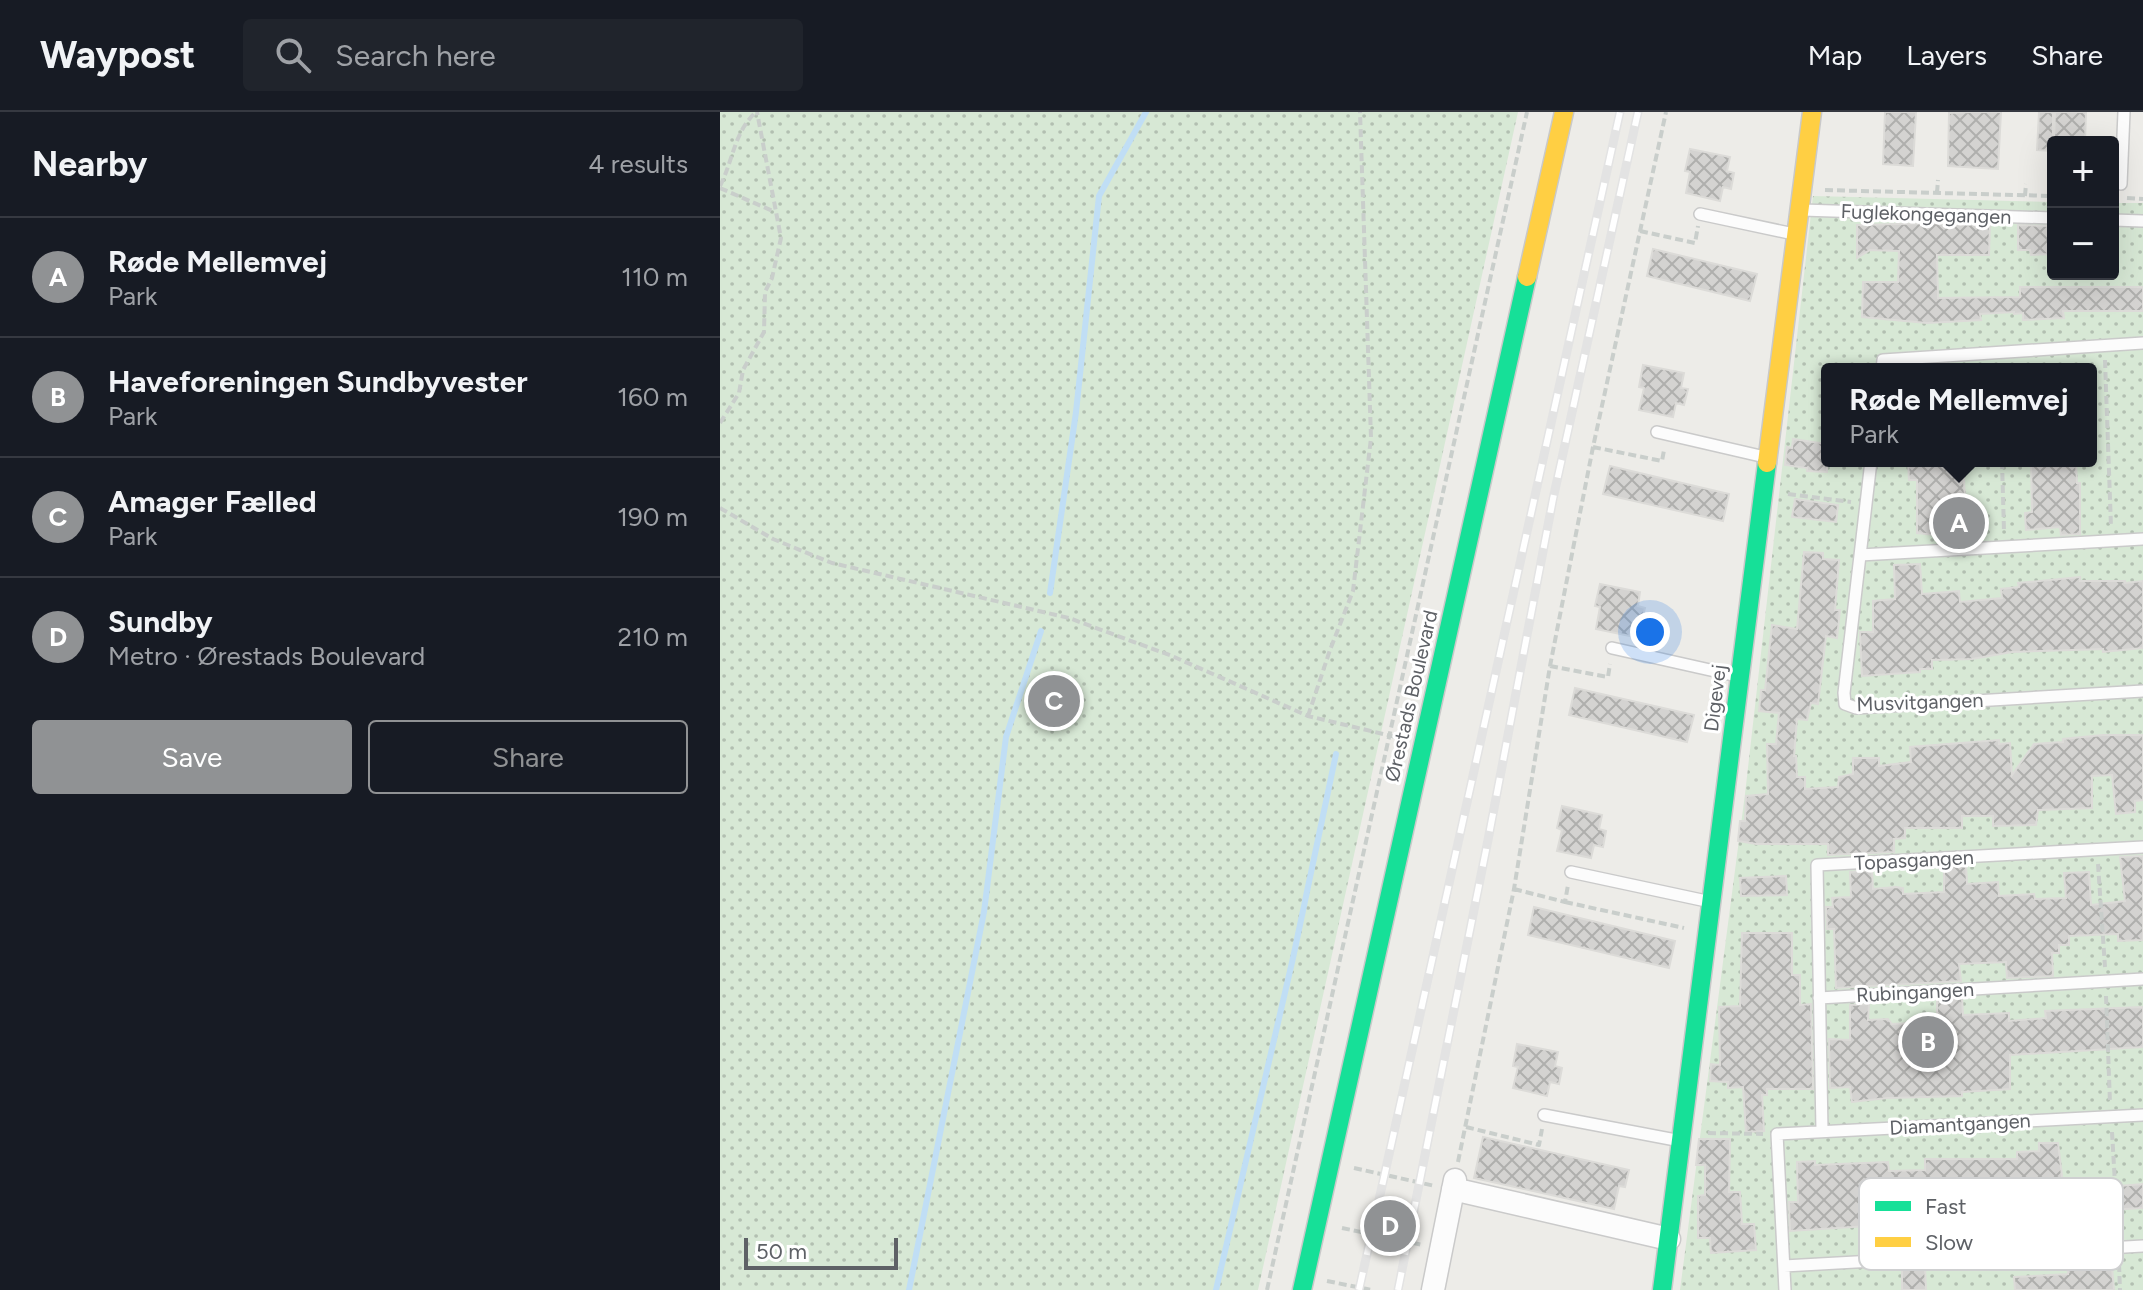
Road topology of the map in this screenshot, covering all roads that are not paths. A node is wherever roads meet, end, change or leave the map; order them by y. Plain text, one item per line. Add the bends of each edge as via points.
1 (1564, 112) edge
2 (1812, 112) edge
3 (2124, 112) edge
4 (2121, 184) dead end
5 (1800, 210) junction
6 (1700, 214) road end
7 (2047, 218) edge
8 (2119, 220) edge
9 (2143, 221) edge
10 (1797, 235) junction
11 (2143, 343) edge
12 (1883, 363) edge
13 (1662, 433) road end
14 (1768, 458) junction
15 (1870, 467) edge
16 (2143, 539) edge
17 (1860, 555) junction
18 (1612, 648) road end
19 (1740, 676) junction
20 (2143, 691) edge
21 (2143, 847) edge
22 (1571, 872) road end
23 (1712, 902) junction
24 (2143, 979) edge
25 (1819, 998) junction
26 (1544, 1115) road end
27 (2143, 1115) edge
28 (1822, 1130) junction
29 (1682, 1137) junction
30 (1669, 1239) junction
31 (2143, 1246) edge
32 (2123, 1247) edge
33 (1859, 1262) edge
34 (1784, 1266) junction
35 (1302, 1290) edge
36 (1433, 1290) edge
37 (1662, 1290) edge
38 (1785, 1290) edge

1 - 35 street, Ørestads Boulevard
2 - 5 street, Digevej
3 - 4 lane
5 - 7 lane, Fuglekongegangen
5 - 10 street, Digevej
6 - 10 lane
8 - 9 lane
10 - 14 street, Digevej
11 - 12 lane
13 - 14 lane
14 - 19 street, Digevej
15 - 17 lane, Musvitgangen
16 - 17 lane
17 - 20 lane, Musvitgangen via 1845,704 1856,708
18 - 19 lane
19 - 23 street, Digevej
21 - 25 lane, Topasgangen via 1817,865
22 - 23 lane
23 - 29 street, Digevej
24 - 25 lane, Rubingangen
25 - 28 lane
26 - 29 lane
27 - 28 lane, Diamantgangen
28 - 34 lane, Diamantgangen via 1777,1134
29 - 30 street, Digevej
30 - 36 street via 1454,1185
30 - 37 street, Digevej
31 - 32 lane
33 - 34 lane
34 - 38 lane

